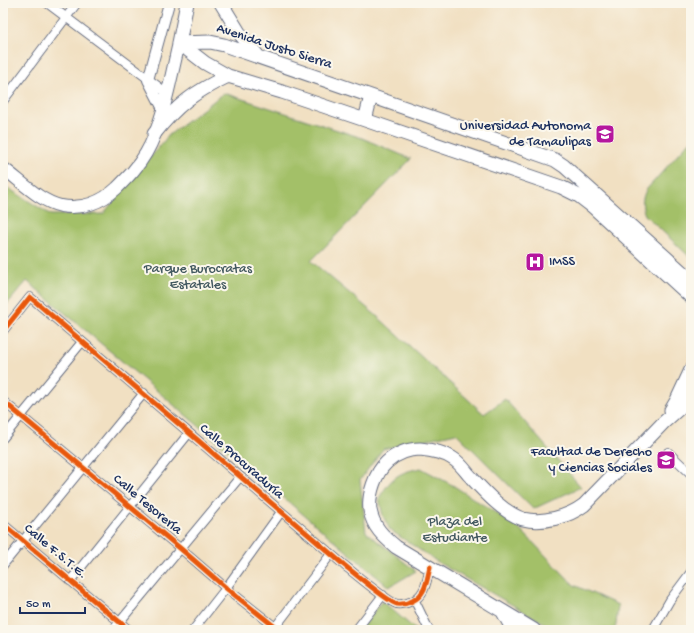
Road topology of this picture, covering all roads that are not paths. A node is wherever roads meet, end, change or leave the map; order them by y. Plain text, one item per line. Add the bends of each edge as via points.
1 (47, 3) edge
2 (77, 3) edge
3 (168, 3) edge
4 (188, 3) edge
5 (221, 3) edge
6 (66, 18) junction
7 (178, 43) junction
8 (258, 56) junction
9 (228, 76) junction
10 (148, 80) junction
11 (167, 93) junction
12 (371, 96) junction
13 (3, 101) edge
14 (163, 109) junction
15 (365, 120) junction
16 (154, 134) junction
17 (3, 168) edge
18 (691, 280) edge
19 (691, 297) edge
20 (3, 331) edge
21 (82, 342) junction
22 (691, 370) edge
23 (144, 393) junction
24 (691, 398) edge
25 (3, 401) edge
26 (20, 416) junction
27 (663, 423) junction
28 (189, 433) junction
29 (3, 438) edge
30 (668, 452) dead end
31 (83, 467) junction
32 (691, 474) edge
33 (240, 477) junction
34 (130, 506) junction
35 (281, 512) junction
36 (3, 524) edge
37 (23, 540) junction
38 (181, 549) junction
39 (331, 554) junction
40 (3, 565) edge
41 (430, 567) junction
42 (691, 572) edge
43 (70, 580) junction
44 (226, 588) junction
45 (383, 595) junction
46 (415, 601) junction
47 (502, 610) junction
48 (120, 622) junction
49 (274, 629) edge
50 (113, 630) edge
51 (129, 630) edge
52 (193, 630) edge
53 (356, 630) edge
54 (429, 630) edge
55 (513, 630) edge
56 (534, 630) edge
57 (654, 630) edge

1 - 6 street
2 - 6 street
3 - 10 street
4 - 7 main road
5 - 8 main road via 240,34
6 - 10 street
6 - 13 street
7 - 8 main road, Avenida Justo Sierra via 210,42
7 - 9 main road
7 - 11 main road
8 - 12 main road, Avenida Justo Sierra
9 - 15 main road
9 - 16 main road via 186,99
10 - 11 street
10 - 14 street
11 - 14 main road
12 - 15 main road
12 - 18 main road, Avenida Justo Sierra via 555,160
14 - 16 main road
15 - 19 main road via 579,196
16 - 17 main road via 133,172 98,202 78,207 61,206 44,199
20 - 21 street, Calle Procuraduría via 30,297
21 - 23 street, Calle Procuraduría
21 - 26 street
22 - 27 main road
23 - 28 street, Calle Procuraduría
23 - 31 street
24 - 27 main road
25 - 26 street, Calle Tesorería
26 - 29 street
26 - 31 street, Calle Tesorería
27 - 41 main road via 584,505 564,516 539,521 523,519 509,512 451,457 416,449 394,456 384,465 374,484 370,510 374,525 382,536 396,547
28 - 33 street, Calle Procuraduría
28 - 34 street
30 - 32 street
31 - 34 street, Calle Tesorería
31 - 37 street
33 - 35 street, Calle Procuraduría
33 - 38 street
34 - 38 street, Calle Tesorería
34 - 43 street
35 - 39 street, Calle Procuraduría
35 - 44 street
36 - 37 street, Calle F.S.T.E.
37 - 40 street
37 - 43 street, Calle F.S.T.E.
38 - 44 street, Calle Tesorería
38 - 48 street
39 - 45 street, Calle Procuraduría
39 - 49 street
41 - 46 street via 423,591
41 - 47 main road
42 - 57 street via 670,600
43 - 48 street, Calle F.S.T.E.
44 - 49 street, Calle Tesorería
44 - 52 street
45 - 46 street, Calle Procuraduría via 395,604
45 - 53 street
46 - 54 street
47 - 55 main road
47 - 56 main road
48 - 50 street
48 - 51 street, Calle F.S.T.E.

